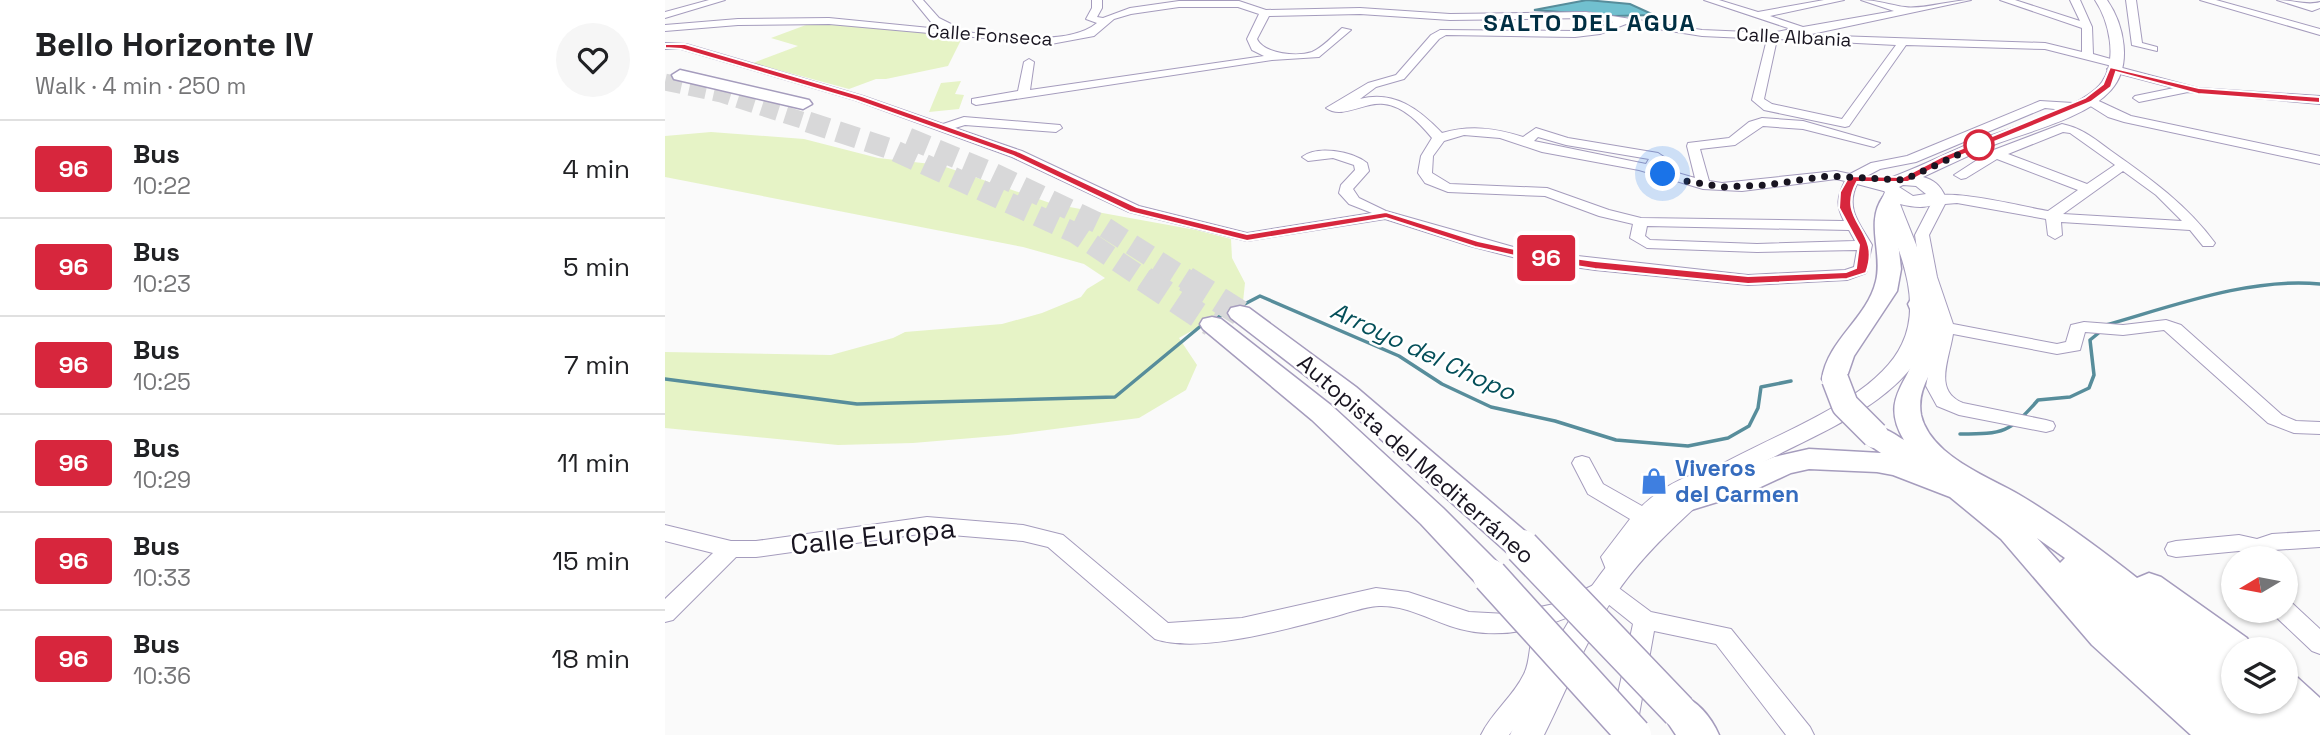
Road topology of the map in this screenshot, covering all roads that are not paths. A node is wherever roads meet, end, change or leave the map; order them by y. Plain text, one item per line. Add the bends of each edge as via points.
1 (720, 0) edge
2 (918, 0) edge
3 (1097, 0) edge
4 (1270, 0) edge
5 (1709, 0) edge
6 (1839, 0) edge
7 (1866, 0) edge
8 (1966, 0) edge
9 (2005, 0) edge
10 (2075, 0) edge
11 (2101, 0) edge
12 (2131, 0) edge
13 (2205, 0) edge
14 (2282, 0) edge
15 (2317, 8) edge
16 (1262, 12) junction
17 (1907, 12) junction
18 (665, 15) edge
19 (1757, 15) junction
20 (1473, 16) joint
21 (1104, 21) junction
22 (1626, 21) junction
23 (2085, 26) junction
24 (665, 28) edge
25 (1346, 30) dead end
26 (943, 32) junction
27 (2320, 32) edge
28 (1807, 35) junction
29 (1773, 39) junction
30 (1901, 45) junction
31 (665, 46) edge
32 (2153, 49) dead end
33 (2087, 56) junction
34 (1271, 57) junction
35 (1029, 62) dead end
36 (2114, 66) junction
37 (680, 75) dead end
38 (2185, 89) junction
39 (1023, 94) junction
40 (2139, 98) dead end
41 (2320, 100) edge
42 (976, 101) dead end
43 (803, 104) tunnel mouth
44 (2080, 104) junction
45 (1471, 120) dead end
46 (942, 128) junction
47 (1056, 128) dead end
48 (1531, 136) junction
49 (1439, 138) junction
50 (1874, 144) dead end
51 (1960, 154) junction
52 (1996, 154) junction
53 (1308, 157) dead end
54 (2320, 160) edge
55 (2128, 166) junction
56 (1961, 175) dead end
57 (1853, 178) junction
58 (1703, 185) junction
59 (1896, 189) junction
60 (2087, 190) junction
61 (1937, 196) junction
62 (1381, 215) junction
63 (2053, 217) junction
64 (1641, 222) junction
65 (1854, 226) junction
66 (2194, 226) junction
67 (2055, 235) dead end
68 (2208, 243) dead end
69 (1865, 245) junction
70 (1911, 258) junction
71 (1240, 313) tunnel mouth
72 (1932, 319) junction
73 (1212, 324) tunnel mouth
74 (2046, 426) dead end
75 (2320, 428) edge
76 (1582, 463) dead end
77 (1717, 478) junction
78 (1961, 489) junction
79 (1688, 500) junction
80 (1644, 517) junction
81 (665, 533) edge
82 (2320, 539) edge
83 (2244, 546) edge
84 (2267, 546) edge
85 (1522, 547) joint
86 (731, 549) junction
87 (2176, 549) dead end
88 (2056, 553) junction
89 (1611, 581) junction
90 (665, 613) edge
91 (1541, 616) junction
92 (1645, 620) junction
93 (2298, 623) edge
94 (2221, 639) edge
95 (2320, 643) edge
96 (2221, 666) edge
97 (2298, 699) edge
98 (2298, 702) edge
99 (2284, 714) edge
100 (2320, 716) edge
101 (2320, 723) edge
102 (1694, 728) edge
103 (1494, 735) edge
104 (1527, 735) edge
105 (1623, 735) edge
106 (1634, 735) edge
107 (1801, 735) edge
108 (2218, 735) edge
109 (2236, 735) edge
110 (2265, 735) edge
111 (2309, 735) edge

1 - 18 street
2 - 26 street via 935,20 947,26
3 - 21 street via 1091,19
4 - 16 street
5 - 19 street
6 - 19 street
7 - 17 street
8 - 17 street
9 - 23 street
10 - 23 street
11 - 36 main road via 2114,23
12 - 32 street via 2137,45
13 - 27 street
14 - 15 street
16 - 20 street, Calle Fonseca
16 - 21 street, Calle Fonseca via 1242,5 1179,4 1130,11
16 - 34 street via 1252,39
17 - 28 street
19 - 28 street
20 - 22 street, Calle Albania via 1549,13
21 - 26 street, Calle Fonseca via 1090,34 1051,41
22 - 29 street, Calle Albania
22 - 49 street via 1575,34 1444,32 1400,77 1372,85 1332,108 1375,99 1397,103 1422,118
23 - 33 street
24 - 26 street, Calle Fonseca via 799,20
25 - 34 street via 1315,54
28 - 29 street
28 - 30 street, Calle Albania
29 - 30 street
29 - 30 street via 1758,100 1761,104 1845,123
30 - 33 street, Calle Albania via 2041,46
31 - 46 street via 682,46 859,98
33 - 36 street, Calle Albania
34 - 39 street
35 - 39 street
36 - 38 street, Calle Albania
36 - 44 main road via 2108,85
37 - 43 highway
38 - 40 street
38 - 41 street
39 - 42 street
44 - 51 main road
44 - 54 street via 2127,119
44 - 57 street via 2044,104
45 - 48 street via 1510,124
46 - 47 street via 964,121
46 - 62 street via 1017,154 1134,209 1247,237
48 - 49 street via 1478,131
48 - 58 street via 1658,157 1649,169
49 - 64 street via 1424,168 1439,186 1547,192
50 - 58 street via 1804,125 1758,123 1731,142 1693,146
51 - 59 main road
51 - 61 main road via 1942,170
52 - 55 street via 2062,128 2079,131
52 - 56 street
52 - 60 street
53 - 62 street via 1340,155 1360,163 1362,171 1346,193
55 - 60 street
55 - 66 street
57 - 58 street via 1828,176 1742,187
57 - 59 street
57 - 65 street via 1844,208
59 - 61 main road via 1908,200
59 - 70 main road
59 - 78 highway, bridge via 1887,208 1891,262 1886,289 1837,361 1835,379 1845,405 1875,435
60 - 63 street
61 - 63 street
61 - 70 main road via 1914,223
61 - 72 street via 1922,235
62 - 69 street via 1524,255 1748,280 1853,273 1864,265
63 - 66 street
63 - 67 street
64 - 65 street
64 - 69 street via 1637,238 1647,244
65 - 69 street
66 - 68 street
70 - 72 main road
71 - 85 highway, Autopista del Mediterráneo via 1346,393
72 - 74 street via 1935,386 1943,401 1959,409
72 - 75 street via 2057,349 2074,346 2077,329 2166,325 2275,419
72 - 77 main road via 1921,318 1910,349 1881,385 1858,403
72 - 88 highway via 1930,353 1908,397 1908,417 1916,436 1946,468 2007,502
73 - 106 highway, Autopista del Mediterráneo, bridge via 1322,413 1432,516
76 - 80 street via 1595,489
77 - 79 main road
77 - 80 street via 1691,482
78 - 79 highway via 1898,466 1809,459
78 - 88 highway via 1997,508
79 - 89 main road
80 - 89 street via 1612,557
81 - 86 street, Calle Europa
82 - 84 street
83 - 87 street
85 - 102 highway, Autopista del Mediterráneo, bridge
86 - 90 street
86 - 91 street, Calle Europa via 927,525 985,528 1055,541 1163,632 1184,634 1226,630 1394,596 1460,620 1519,621
88 - 94 highway via 2142,582
88 - 96 highway
88 - 108 highway via 2104,635
88 - 109 highway via 2105,624
88 - 110 highway
89 - 91 street via 1556,613
89 - 92 street
89 - 104 main road
91 - 103 street via 1544,651 1540,671
92 - 105 street
92 - 107 street via 1723,636
93 - 95 street
97 - 100 highway
98 - 101 highway
99 - 111 highway

